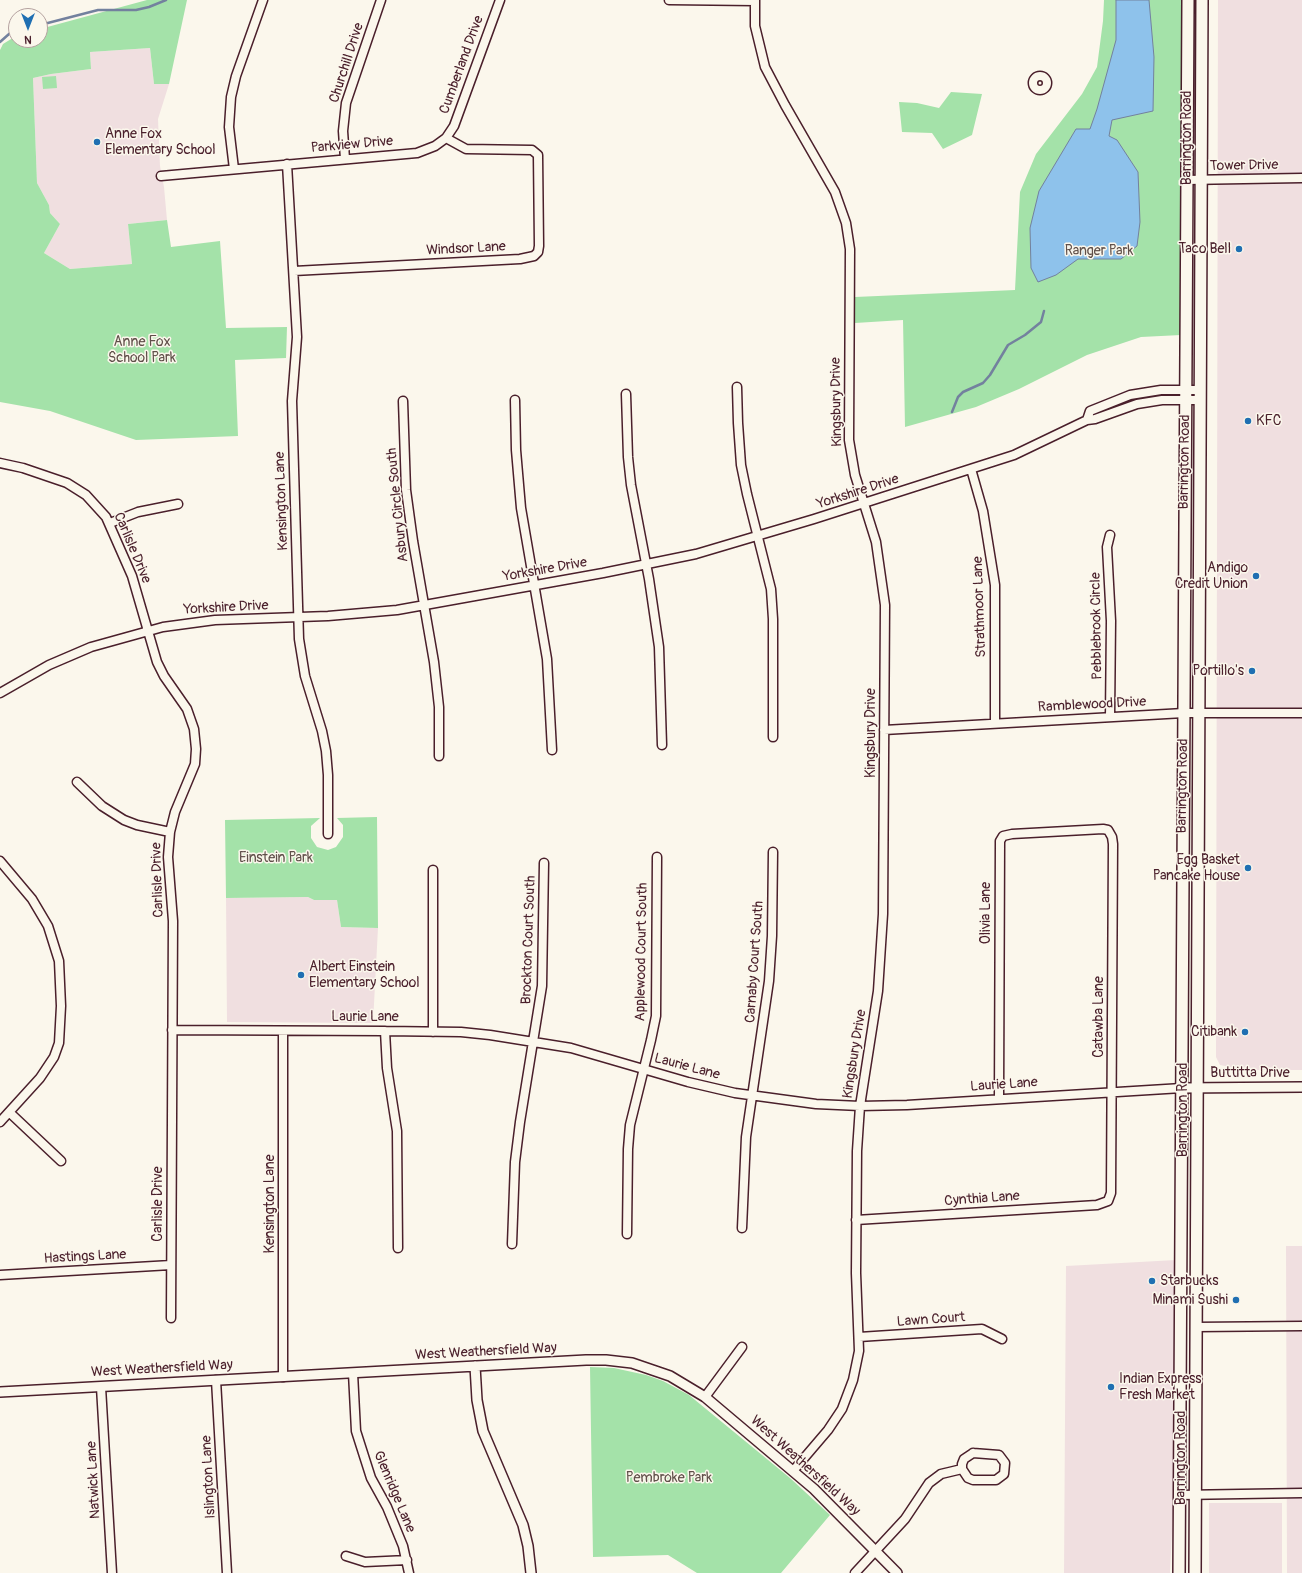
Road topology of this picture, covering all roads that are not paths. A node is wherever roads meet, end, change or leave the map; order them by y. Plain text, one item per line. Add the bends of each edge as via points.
1 (263, 0) edge
2 (381, 0) edge
3 (500, 0) edge
4 (669, 0) edge
5 (755, 0) edge
6 (1188, 0) edge
7 (1202, 0) edge
8 (446, 138) junction
9 (345, 159) junction
10 (287, 164) junction
11 (234, 169) junction
12 (162, 176) dead end
13 (1302, 178) edge
14 (1186, 180) junction
15 (1201, 180) junction
16 (294, 271) junction
17 (738, 387) dead end
18 (626, 394) dead end
19 (1186, 395) junction
20 (1201, 395) junction
21 (515, 400) dead end
22 (403, 401) dead end
23 (0, 463) edge
24 (971, 469) junction
25 (864, 503) junction
26 (178, 504) dead end
27 (110, 523) junction
28 (1110, 535) dead end
29 (758, 536) junction
30 (646, 565) junction
31 (535, 585) junction
32 (425, 605) junction
33 (298, 617) junction
34 (148, 630) junction
35 (0, 693) edge
36 (1184, 713) junction
37 (1199, 713) junction
38 (1302, 713) edge
39 (1110, 717) junction
40 (995, 723) junction
41 (884, 730) junction
42 (773, 737) dead end
43 (662, 745) dead end
44 (552, 750) dead end
45 (439, 756) dead end
46 (77, 782) dead end
47 (170, 832) junction
48 (1110, 833) joint
49 (328, 834) dead end
50 (773, 852) dead end
51 (658, 857) dead end
52 (0, 861) edge
53 (544, 863) dead end
54 (434, 870) dead end
55 (172, 1030) junction
56 (283, 1031) junction
57 (385, 1031) junction
58 (433, 1032) junction
59 (534, 1041) junction
60 (643, 1070) junction
61 (1198, 1087) junction
62 (1302, 1087) edge
63 (1182, 1088) junction
64 (1112, 1093) junction
65 (751, 1096) junction
66 (999, 1100) junction
67 (860, 1106) junction
68 (9, 1112) junction
69 (0, 1122) edge
70 (61, 1161) dead end
71 (1108, 1201) joint
72 (856, 1220) junction
73 (742, 1228) dead end
74 (627, 1234) dead end
75 (512, 1244) dead end
76 (398, 1248) dead end
77 (171, 1264) junction
78 (0, 1275) edge
79 (171, 1318) dead end
80 (1302, 1326) edge
81 (1196, 1327) junction
82 (859, 1337) junction
83 (1002, 1339) dead end
84 (742, 1347) dead end
85 (475, 1366) junction
86 (353, 1373) junction
87 (283, 1377) junction
88 (216, 1380) junction
89 (101, 1386) junction
90 (0, 1392) edge
91 (705, 1397) junction
92 (962, 1469) junction
93 (793, 1471) junction
94 (1302, 1493) edge
95 (1180, 1495) junction
96 (1196, 1495) junction
97 (875, 1551) junction
98 (346, 1556) dead end
99 (407, 1560) junction
100 (112, 1573) edge
101 (227, 1573) edge
102 (409, 1573) edge
103 (530, 1573) edge
104 (854, 1573) edge
105 (897, 1573) edge
106 (1179, 1573) edge
107 (1195, 1573) edge

1 - 11 street via 231,96 230,127
2 - 9 street, Churchill Drive via 346,103 343,130
3 - 8 street, Cumberland Drive via 454,126
4 - 5 street
5 - 25 street, Kingsbury Drive via 756,32 765,67 835,192 846,223 850,249 848,428 852,462
6 - 14 main road, Barrington Road
7 - 15 main road, Barrington Road
8 - 9 street, Parkview Drive via 422,151
8 - 16 street, Windsor Lane via 466,149 527,150 537,153 539,246 534,256 520,259
9 - 10 street, Parkview Drive
10 - 11 street, Parkview Drive
10 - 16 street, Kensington Lane
11 - 12 street, Parkview Drive
13 - 15 street, Tower Drive
14 - 15 street, Tower Drive
14 - 19 main road, Barrington Road
15 - 20 main road, Barrington Road
16 - 33 street, Kensington Lane via 297,337 292,401
17 - 29 street via 741,465
18 - 30 street via 631,485
19 - 20 street, Yorkshire Drive
19 - 24 street, Yorkshire Drive via 1161,390 1130,395 1090,411 1087,420 1027,450
19 - 36 main road, Barrington Road
20 - 37 main road, Barrington Road
21 - 31 street via 520,498
22 - 32 street, Asbury Circle South via 406,490
23 - 27 street, Carlisle Drive via 53,477 78,489 98,506
24 - 25 street, Yorkshire Drive
24 - 40 street, Strathmoor Lane via 984,511 995,585
25 - 29 street, Yorkshire Drive
25 - 41 street, Kingsbury Drive via 876,542 884,591
26 - 27 street via 138,512
27 - 34 street, Carlisle Drive via 132,576
28 - 39 street, Pebblebrook Circle via 1107,547 1111,621
29 - 30 street, Yorkshire Drive
29 - 42 street via 770,580 773,609
30 - 31 street, Yorkshire Drive
30 - 43 street via 659,647
31 - 32 street, Yorkshire Drive
31 - 44 street via 547,659
32 - 33 street, Yorkshire Drive via 372,613
32 - 45 street, Asbury Circle South via 437,685
33 - 34 street, Yorkshire Drive via 215,620
33 - 49 street, Kensington Lane via 302,664 326,751
34 - 35 street, Yorkshire Drive via 116,638 76,653 31,674
34 - 47 street, Carlisle Drive via 156,662 187,709 196,739 195,764 175,812
36 - 37 street, Ramblewood Drive
36 - 39 street, Ramblewood Drive
36 - 63 main road, Barrington Road
37 - 38 street, Ramblewood Drive
37 - 61 main road, Barrington Road
39 - 40 street, Ramblewood Drive
40 - 41 street, Ramblewood Drive
41 - 67 street, Kingsbury Drive via 882,945 874,1021
46 - 47 street via 102,806 124,820
47 - 55 street, Carlisle Drive via 168,857 172,921
48 - 64 street, Catawba Lane via 1113,844
48 - 66 street, Olivia Lane via 1103,829 1012,834 1003,836 1000,841
50 - 65 street, Carnaby Court South via 769,981
51 - 60 street, Applewood Court South via 656,1004 651,1040
52 - 68 street via 32,899 48,926 58,953 61,983 61,1021 57,1050 43,1075
53 - 59 street, Brockton Court South via 543,973
54 - 58 street
55 - 56 street, Laurie Lane
55 - 77 street, Carlisle Drive
56 - 57 street, Laurie Lane
56 - 87 street, Kensington Lane
57 - 58 street, Laurie Lane
57 - 76 street via 387,1068 397,1131
58 - 59 street, Laurie Lane via 490,1035
59 - 60 street, Laurie Lane via 571,1048
59 - 75 street, Brockton Court South via 516,1155
60 - 65 street, Laurie Lane
60 - 74 street, Applewood Court South via 632,1112 629,1137
61 - 62 street, Buttitta Drive
61 - 63 street, Laurie Lane
61 - 81 main road, Barrington Road
63 - 64 street, Laurie Lane
63 - 95 main road, Barrington Road
64 - 66 street, Laurie Lane
64 - 71 street, Catawba Lane via 1111,1193
65 - 67 street, Laurie Lane
65 - 73 street, Carnaby Court South via 744,1159
66 - 67 street, Laurie Lane
67 - 72 street, Kingsbury Drive via 856,1158
68 - 69 street
68 - 70 street
71 - 72 street, Cynthia Lane via 1097,1205
72 - 82 street, Kingsbury Drive
77 - 78 street, Hastings Lane
77 - 79 street, Carlisle Drive
80 - 81 street
81 - 96 main road, Barrington Road
82 - 83 street, Lawn Court via 982,1329
82 - 93 street, Kingsbury Drive via 856,1369 846,1400 828,1430
84 - 91 street
85 - 86 street, West Weathersfield Way
85 - 91 street, West Weathersfield Way via 586,1360 619,1361 645,1366 670,1376
85 - 103 street via 477,1400 483,1431 523,1526
86 - 87 street, West Weathersfield Way
86 - 99 street, Glenridge Lane via 356,1431 371,1478 387,1507
87 - 88 street, West Weathersfield Way
88 - 89 street, West Weathersfield Way
88 - 101 street, Islington Lane
89 - 90 street, West Weathersfield Way
89 - 100 street, Natwick Lane
91 - 93 street, West Weathersfield Way
92 - 92 street via 968,1478 973,1480 996,1480 1004,1474 1005,1463 999,1455 973,1453 964,1459
92 - 97 street via 941,1474 929,1483 905,1519
93 - 97 street, West Weathersfield Way
94 - 96 street
95 - 96 street
95 - 106 main road, Barrington Road
96 - 107 main road, Barrington Road
97 - 104 street
97 - 105 street, West Weathersfield Way
98 - 99 street via 365,1562
99 - 102 street, Glenridge Lane

